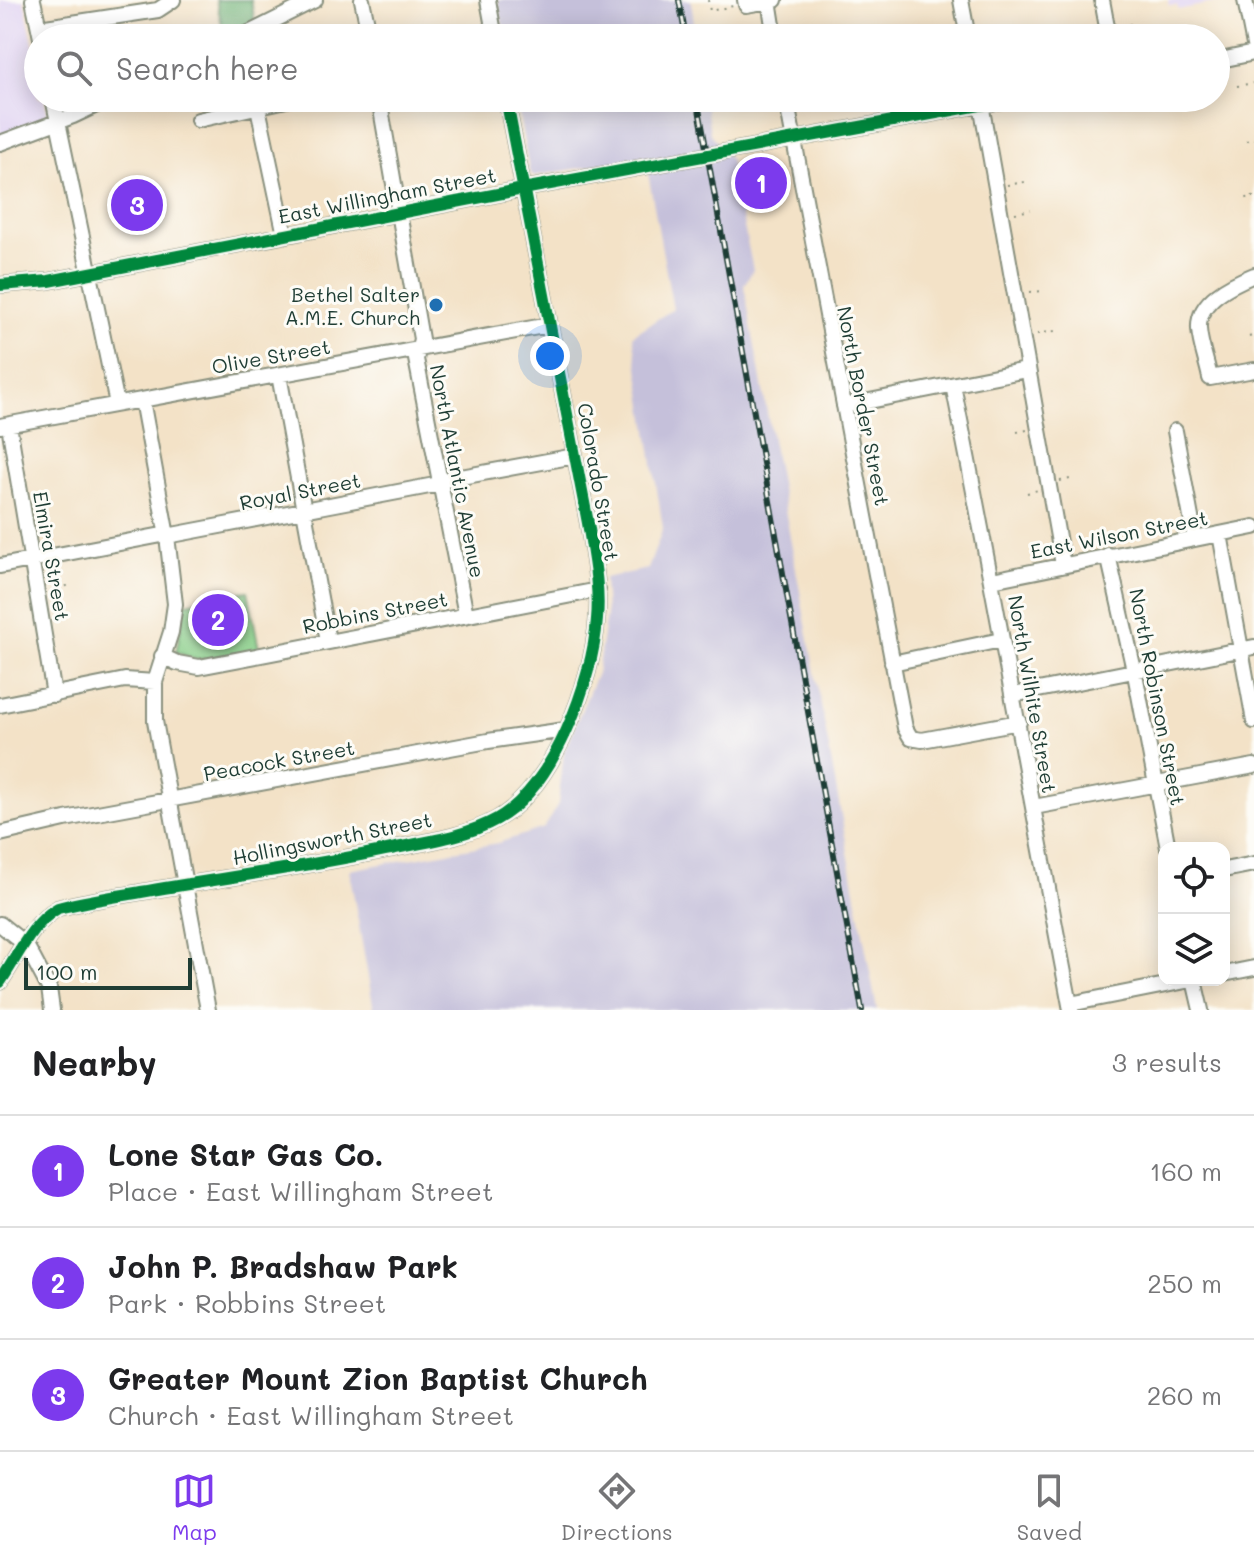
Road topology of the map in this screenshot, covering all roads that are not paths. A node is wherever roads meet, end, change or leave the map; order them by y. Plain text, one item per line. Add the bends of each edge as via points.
1 (33, 0) edge
2 (173, 0) edge
3 (315, 0) edge
4 (362, 0) edge
5 (488, 0) edge
6 (771, 0) edge
7 (961, 0) edge
8 (1102, 0) edge
9 (1245, 0) edge
10 (745, 2) edge
11 (38, 24) edge
12 (86, 24) edge
13 (267, 24) edge
14 (367, 24) edge
15 (492, 24) edge
16 (774, 24) edge
17 (965, 24) edge
18 (1106, 24) edge
19 (1254, 45) edge
20 (1254, 53) edge
21 (1230, 58) edge
22 (56, 112) edge
23 (80, 112) edge
24 (224, 112) edge
25 (259, 112) edge
26 (381, 112) edge
27 (509, 112) edge
28 (789, 112) edge
29 (917, 112) edge
30 (982, 112) edge
31 (198, 120) dead end
32 (58, 122) junction
33 (794, 141) junction
34 (0, 143) edge
35 (523, 189) junction
36 (398, 214) junction
37 (285, 235) junction
38 (89, 273) junction
39 (1254, 275) edge
40 (0, 285) edge
41 (549, 325) junction
42 (418, 349) junction
43 (1026, 370) junction
44 (1254, 370) edge
45 (279, 375) junction
46 (953, 385) junction
47 (142, 400) junction
48 (117, 404) junction
49 (844, 406) junction
50 (4, 425) edge
51 (1175, 431) dead end
52 (575, 456) junction
53 (440, 482) junction
54 (303, 511) junction
55 (1254, 527) edge
56 (1220, 534) junction
57 (167, 535) junction
58 (1195, 539) junction
59 (1108, 555) junction
60 (32, 559) junction
61 (1063, 565) junction
62 (0, 566) edge
63 (992, 580) junction
64 (598, 590) junction
65 (466, 615) junction
66 (1001, 640) junction
67 (328, 641) junction
68 (1247, 649) edge
69 (162, 656) junction
70 (892, 663) junction
71 (1133, 671) junction
72 (155, 682) junction
73 (54, 695) junction
74 (1013, 695) junction
75 (0, 705) edge
76 (1254, 721) edge
77 (1019, 722) junction
78 (565, 730) junction
79 (1254, 766) edge
80 (1156, 785) junction
81 (170, 800) junction
82 (1034, 807) junction
83 (0, 834) edge
84 (1167, 842) edge
85 (1254, 864) edge
86 (1230, 869) edge
87 (186, 884) junction
88 (0, 924) edge
89 (26, 945) junction
90 (1254, 968) edge
91 (1230, 973) edge
92 (0, 982) edge
93 (1166, 986) edge
94 (1195, 986) edge
95 (1071, 1007) edge
96 (52, 1010) edge
97 (208, 1010) edge
98 (1201, 1010) edge

1 - 11 street
2 - 12 street via 158,10
3 - 13 street
4 - 14 street
5 - 15 street
6 - 10 street
6 - 16 street
7 - 17 street
8 - 18 street
9 - 19 street
20 - 21 street
22 - 32 street
23 - 32 street
24 - 31 street
25 - 37 street
26 - 36 street, North Atlantic Avenue
27 - 35 street, Colorado Street
28 - 33 street, North Border Street
29 - 33 street, East Willingham Street
30 - 43 street
32 - 34 street
32 - 38 street
33 - 35 street, East Willingham Street
33 - 49 street, North Border Street
35 - 36 street, East Willingham Street
35 - 41 street, Colorado Street
36 - 37 street, East Willingham Street
36 - 42 street, North Atlantic Avenue via 421,339
37 - 38 street, East Willingham Street
38 - 40 street, East Willingham Street
38 - 48 street
39 - 44 street via 1219,293 1199,328 1210,378
41 - 42 street, Olive Street
41 - 52 street, Colorado Street
42 - 45 street, Olive Street
42 - 53 street, North Atlantic Avenue
43 - 46 street
43 - 61 street
45 - 47 street, Olive Street
45 - 54 street
46 - 49 street
46 - 63 street, North Wilhite Street
47 - 48 street, Olive Street
47 - 57 street
48 - 50 street, Olive Street
49 - 70 street, North Border Street
50 - 60 street, Elmira Street
51 - 58 street
52 - 53 street, Royal Street
52 - 64 street, Colorado Street
53 - 54 street, Royal Street
53 - 65 street, North Atlantic Avenue
54 - 57 street, Royal Street
54 - 67 street
55 - 56 street, East Wilson Street
56 - 58 street, East Wilson Street
56 - 68 street
57 - 60 street, Royal Street
57 - 69 street via 175,604
58 - 59 street, East Wilson Street
59 - 61 street, East Wilson Street
59 - 71 street, North Robinson Street
60 - 62 street, Royal Street
60 - 73 street, Elmira Street
61 - 63 street, East Wilson Street
63 - 66 street, North Wilhite Street
64 - 65 street, Robbins Street
64 - 78 street, Colorado Street via 589,673
65 - 67 street, Robbins Street
66 - 70 street
66 - 74 street, North Wilhite Street
67 - 69 street, Robbins Street via 199,667
68 - 71 street
68 - 76 street
69 - 72 street
70 - 77 street, North Border Street via 911,738
71 - 74 street
71 - 80 street, North Robinson Street
72 - 73 street via 134,679
72 - 81 street via 155,721
73 - 75 street
74 - 77 street, North Wilhite Street
77 - 82 street, North Wilhite Street
78 - 81 street, Peacock Street
78 - 87 street, Hollingsworth Street via 525,798 479,828 341,859
79 - 80 street
80 - 82 street
80 - 84 street, North Robinson Street
81 - 83 street, Peacock Street
81 - 87 street
82 - 95 street, North Wilhite Street
85 - 86 street
87 - 89 street, Hollingsworth Street via 58,908 37,925
87 - 97 street
88 - 89 street
89 - 92 street
89 - 96 street via 49,988
90 - 91 street
93 - 95 street
94 - 98 street

